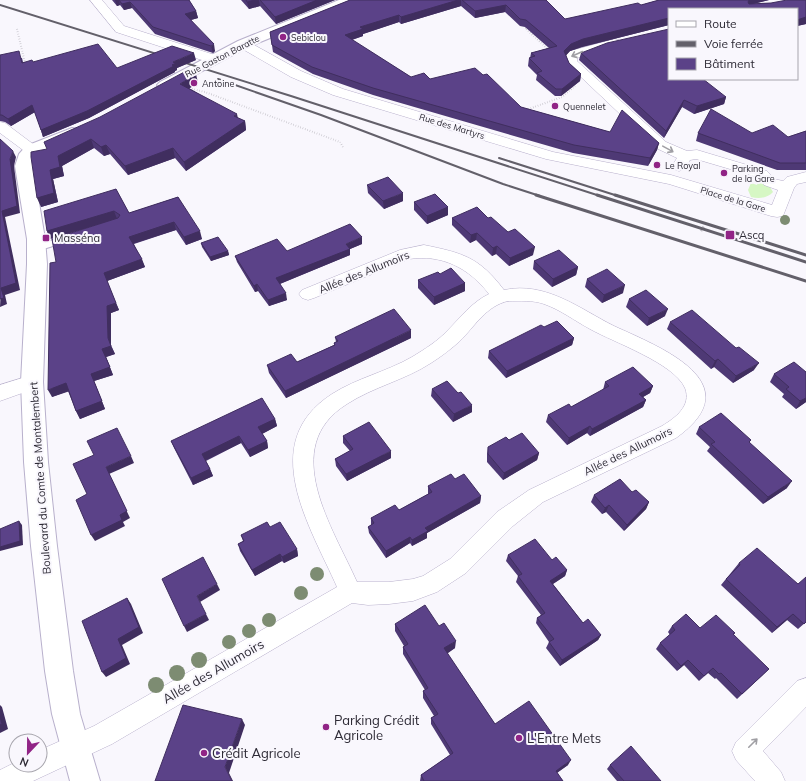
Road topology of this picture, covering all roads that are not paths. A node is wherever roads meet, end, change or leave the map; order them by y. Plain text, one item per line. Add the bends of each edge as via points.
1 (96, 0) edge
2 (351, 0) edge
3 (624, 41) edge
4 (243, 44) junction
5 (213, 59) junction
6 (154, 91) edge
7 (0, 126) edge
8 (84, 128) edge
9 (32, 150) junction
10 (685, 156) junction
11 (806, 177) edge
12 (671, 180) junction
13 (787, 187) junction
14 (73, 237) edge
15 (36, 248) junction
16 (308, 294) dead end
17 (500, 296) junction
18 (32, 382) junction
19 (0, 393) edge
20 (350, 592) junction
21 (806, 690) edge
22 (75, 747) junction
23 (48, 759) edge
24 (20, 773) edge
25 (5, 781) edge
26 (85, 781) edge
27 (772, 781) edge

1 - 5 street via 120,29
2 - 4 street, Rue Gaston Baratte
3 -> 10 street via 578,53 570,58 574,66 661,145
4 - 5 street, Rue Gaston Baratte
4 - 12 street, Rue des Martyrs via 296,74 338,92 561,159
5 - 6 street, Rue Gaston Baratte
7 - 9 street
8 - 9 street
9 - 15 street, Boulevard du Comte de Montalembert via 25,159 24,166
10 - 12 street
10 - 13 street via 697,154 762,174 769,182
11 - 13 street via 792,180
12 - 13 street, Place de la Gare via 777,212
14 - 15 lane
15 - 18 street, Boulevard du Comte de Montalembert via 37,297
16 - 17 street, Allée des Allumoirs via 406,254 424,251 449,256 472,266 487,279
17 - 20 street, Allée des Allumoirs via 476,310 452,337 426,358 334,403 323,412 308,434 302,463 310,501
17 - 20 street, Allée des Allumoirs via 536,295 555,300 604,329 672,362 690,379 696,398 694,408 688,417 669,432 552,488 520,507 458,566 429,585 389,594
18 - 19 street
18 - 22 street, Boulevard du Comte de Montalembert via 37,469 52,623 66,714
20 - 22 street, Allée des Allumoirs via 103,735
27 -> 21 street via 745,751
22 - 23 street, Allée des Allumoirs
22 - 26 street, Boulevard du Comte de Montalembert
24 - 25 street

